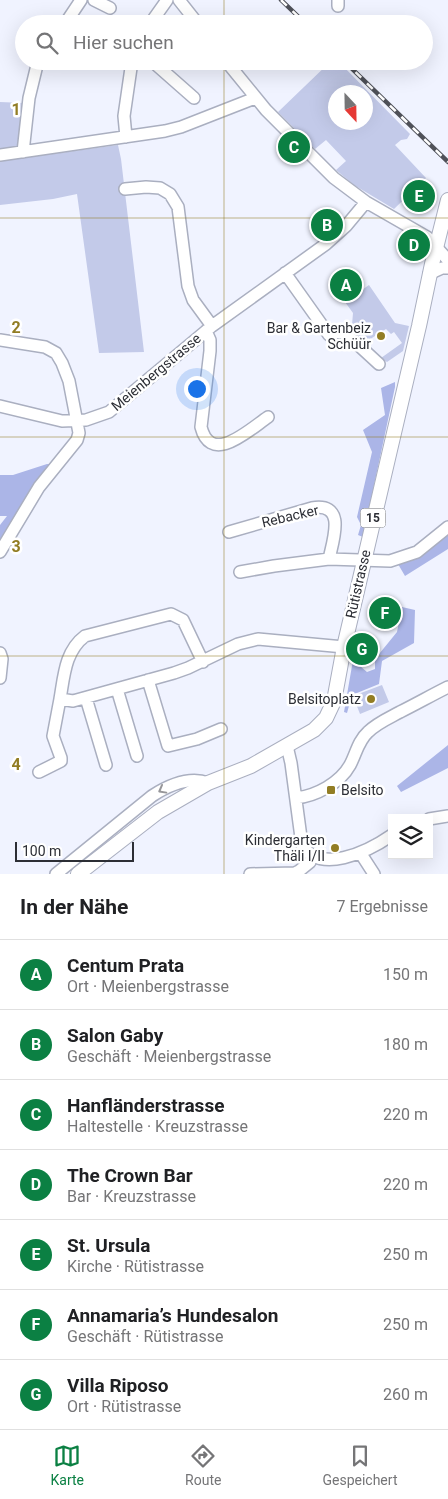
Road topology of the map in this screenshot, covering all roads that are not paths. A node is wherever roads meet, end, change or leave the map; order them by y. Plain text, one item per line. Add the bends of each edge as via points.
1 (81, 0) edge
2 (94, 0) edge
3 (167, 0) edge
4 (179, 0) edge
5 (110, 8) dead end
6 (71, 15) edge
7 (156, 15) edge
8 (191, 15) edge
9 (36, 70) edge
10 (131, 70) edge
11 (162, 70) edge
12 (233, 70) edge
13 (194, 98) dead end
14 (256, 98) junction
15 (126, 137) junction
16 (22, 152) junction
17 (0, 155) edge
18 (125, 189) dead end
19 (448, 200) edge
20 (366, 202) junction
21 (436, 246) junction
22 (448, 260) edge
23 (448, 268) edge
24 (285, 273) junction
25 (429, 274) junction
26 (209, 329) junction
27 (0, 340) edge
28 (379, 364) dead end
29 (0, 406) edge
30 (268, 417) dead end
31 (76, 421) junction
32 (448, 527) edge
33 (229, 532) dead end
34 (0, 552) edge
35 (329, 559) junction
36 (364, 559) junction
37 (240, 572) dead end
38 (344, 647) junction
39 (0, 653) edge
40 (203, 662) junction
41 (0, 678) edge
42 (148, 680) junction
43 (448, 687) edge
44 (117, 689) junction
45 (86, 698) junction
46 (60, 699) junction
47 (221, 729) dead end
48 (287, 746) junction
49 (137, 756) dead end
50 (106, 765) dead end
51 (39, 772) dead end
52 (208, 783) junction
53 (296, 798) junction
54 (448, 816) edge
55 (433, 818) edge
56 (388, 838) edge
57 (363, 857) junction
58 (310, 862) junction
59 (321, 870) dead end
60 (342, 870) dead end
61 (56, 874) edge
62 (78, 874) edge
63 (250, 874) edge
64 (374, 874) edge

1 - 6 street
2 - 5 street
3 - 7 street
4 - 8 street
9 - 16 street
10 - 15 street via 124,116
11 - 13 street
12 - 14 street
14 - 15 street via 181,127
14 - 20 street via 327,172
15 - 16 street
16 - 17 street
18 - 26 street via 160,188 170,194 178,207 188,286
19 - 21 main road, Rütistrasse / 15
20 - 21 street via 416,229
20 - 24 street, Meienbergstrasse via 331,240
21 - 22 street
21 - 25 main road, Rütistrasse / 15
23 - 25 street
24 - 26 street, Meienbergstrasse
24 - 28 street via 329,335 340,332
25 - 36 main road, Rütistrasse / 15
26 - 30 street via 210,351 201,427 204,438 210,444 226,444
26 - 31 street, Meienbergstrasse via 109,412
27 - 31 street via 45,347 56,353 68,381
29 - 31 street, Meienbergstrasse via 62,421
31 - 34 street via 77,440 40,487
32 - 36 street via 414,554 385,561
33 - 35 street, Rebacker via 320,507 331,512 336,521
35 - 36 street
35 - 37 street
36 - 38 main road, Rütistrasse / 15
38 - 40 street via 258,639 238,644
38 - 48 main road, Rütistrasse / 15 via 330,710 314,730
39 - 41 street
40 - 42 street
40 - 46 street via 183,620 170,614 94,633 85,636 70,652
42 - 44 street
42 - 47 street via 168,746
43 - 53 street via 368,731 342,775 316,794
44 - 45 street
44 - 49 street
45 - 46 street
45 - 50 street
46 - 51 street via 53,736 61,758
48 - 52 main road, Rütistrasse / 15 via 251,766
48 - 53 street
52 -> 61 street, Rütistrasse via 199,780 164,788
52 - 62 main road, Rütistrasse / 15 via 158,812
53 - 58 street via 302,845
54 - 55 street
56 - 57 street
57 - 60 street
57 - 64 street
58 - 59 street
58 - 63 street via 295,873

